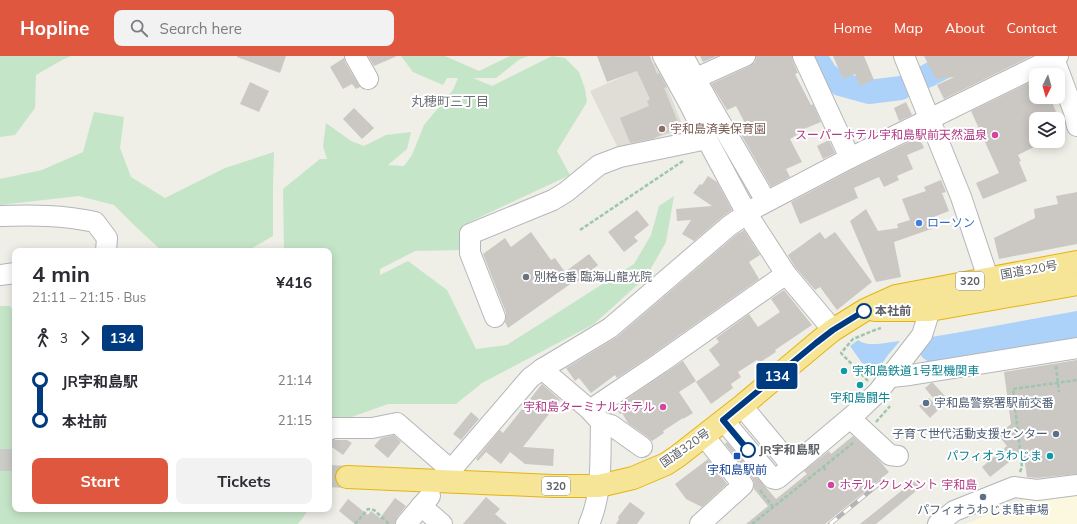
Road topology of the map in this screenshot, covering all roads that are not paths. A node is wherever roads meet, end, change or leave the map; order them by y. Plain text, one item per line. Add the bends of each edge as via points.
1 (355, 56) edge
2 (663, 56) edge
3 (683, 56) edge
4 (745, 56) edge
5 (803, 56) edge
6 (904, 56) edge
7 (1055, 57) edge
8 (368, 79) dead end
9 (687, 83) junction
10 (930, 119) junction
11 (1077, 126) edge
12 (707, 140) junction
13 (850, 158) junction
14 (758, 206) junction
15 (0, 216) edge
16 (106, 248) edge
17 (1077, 262) edge
18 (12, 273) edge
19 (786, 274) junction
20 (0, 275) edge
21 (1077, 284) edge
22 (990, 288) junction
23 (930, 300) junction
24 (495, 317) dead end
25 (833, 330) junction
26 (1077, 348) edge
27 (542, 369) junction
28 (891, 377) junction
29 (742, 406) junction
30 (596, 416) junction
31 (850, 418) junction
32 (723, 420) junction
33 (332, 428) edge
34 (704, 436) junction
35 (642, 447) dead end
36 (898, 456) dead end
37 (800, 460) junction
38 (347, 477) tunnel mouth
39 (1077, 485) edge
40 (599, 486) junction
41 (406, 524) edge
42 (442, 524) edge
43 (589, 524) edge
44 (700, 524) edge
45 (938, 524) edge

1 - 8 street
2 - 9 street
3 - 9 street
4 - 9 street
5 - 13 street
6 - 10 street
7 - 10 street
7 - 11 street
9 - 12 street
9 - 14 street
10 - 13 street
10 - 22 street via 961,197
12 - 14 street
12 - 24 street via 620,156 599,165 553,200 470,234 470,253
13 - 14 street
14 - 19 street
14 - 27 street via 729,226 610,328
15 - 16 street via 52,215 95,222 107,238
17 - 22 highway, 国道320号 / 320
18 - 20 street
19 - 25 street
19 - 30 street via 660,363
21 - 22 highway, 国道320号 / 320
22 - 23 highway, 国道320号 / 320
23 - 25 highway, 国道320号 / 320 via 865,310
23 - 28 street via 922,335
25 - 29 highway, 国道320号 / 320
26 - 28 street
27 - 30 street
27 - 33 street via 530,378 451,470 397,423 372,428
28 - 31 street
29 - 32 highway, 国道320号 / 320
29 - 37 street via 786,459 793,462
30 - 35 street
30 - 40 street
31 - 36 street via 890,455
31 - 37 street
32 - 34 highway, 国道320号 / 320
32 - 37 street via 772,478 778,478
34 - 40 highway, 国道320号 / 320 via 678,456 650,472
34 - 44 street via 743,485
38 - 40 highway, 国道320号 / 320
39 - 45 street via 1037,490 1014,487 954,511
40 - 43 street via 594,514
41 - 42 street via 426,501

